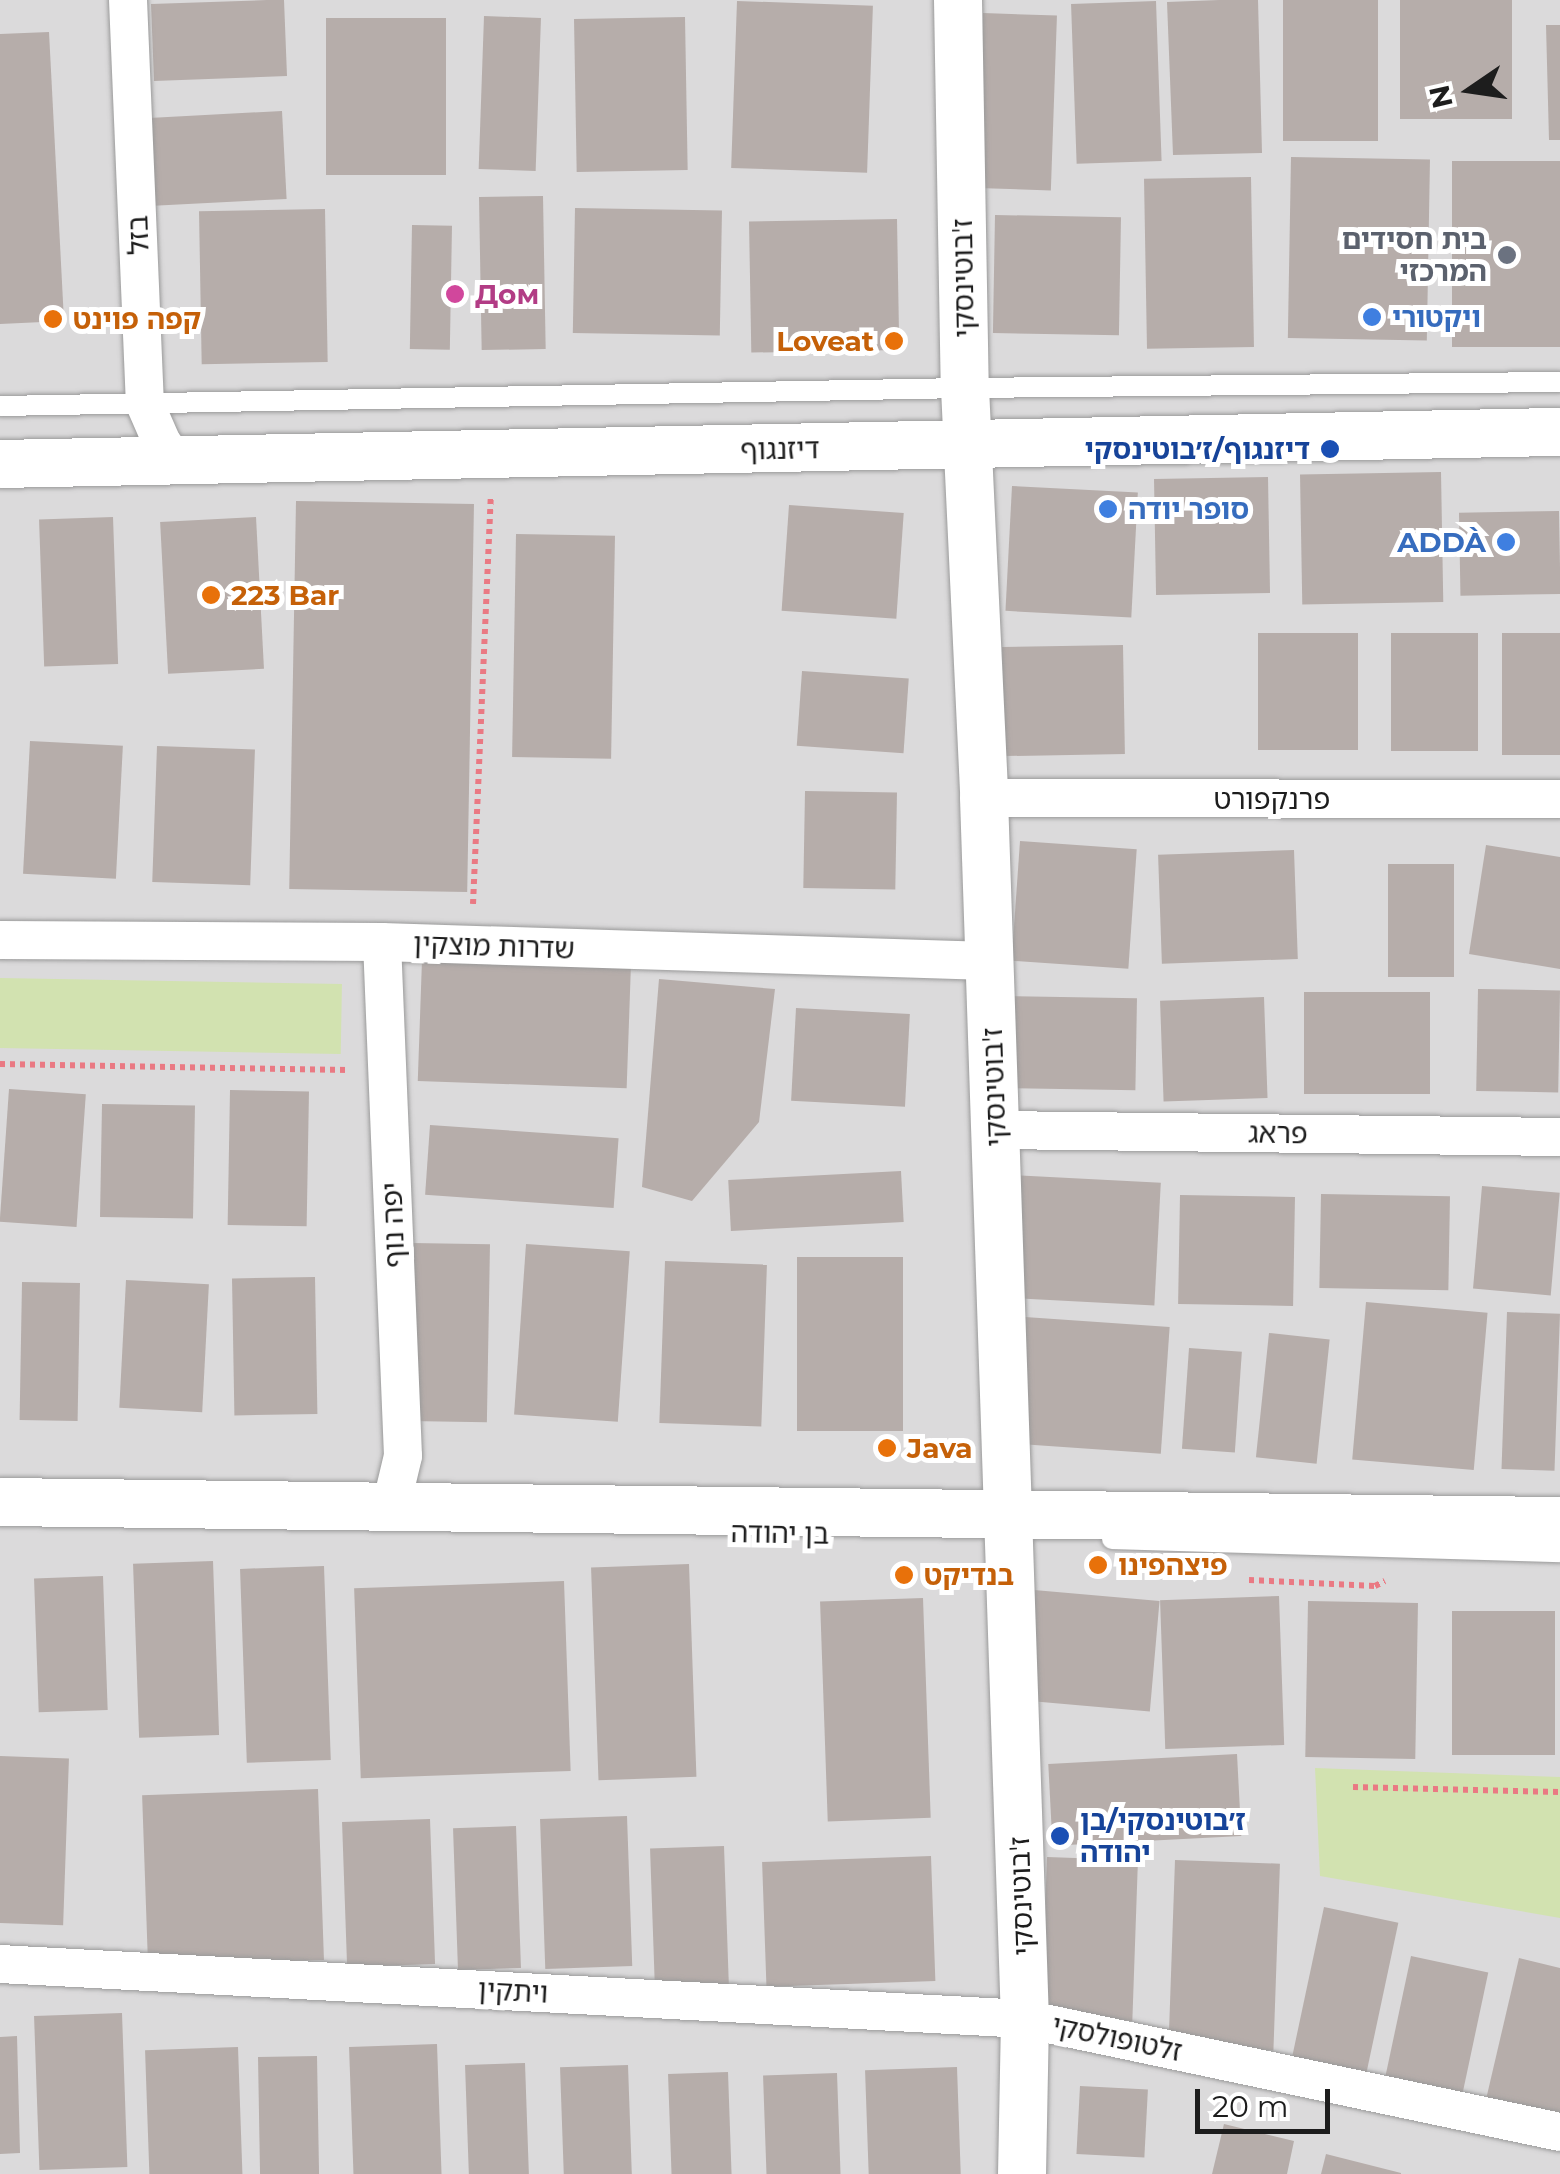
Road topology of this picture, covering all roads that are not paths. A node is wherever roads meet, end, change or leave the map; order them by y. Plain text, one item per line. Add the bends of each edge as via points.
1 (128, 0) edge
2 (958, 0) edge
3 (1560, 382) edge
4 (965, 388) junction
5 (146, 404) junction
6 (0, 406) edge
7 (1560, 432) edge
8 (968, 446) junction
9 (176, 461) junction
10 (0, 464) edge
11 (984, 798) junction
12 (1560, 799) edge
13 (0, 940) edge
14 (382, 942) junction
15 (989, 961) junction
16 (996, 1130) junction
17 (1560, 1137) edge
18 (0, 1502) edge
19 (391, 1506) junction
20 (1560, 1522) edge
21 (79, 1525) dead end
22 (1023, 1528) junction
23 (1088, 1538) dead end
24 (1560, 1552) edge
25 (0, 1964) edge
26 (1025, 2019) junction
27 (1560, 2132) edge
28 (1022, 2174) edge

1 - 5 street, בזל
2 - 4 street, ז'בוטינסקי
3 - 4 lane, דיזנגוף
4 - 5 lane, דיזנגוף
4 - 8 street, ז'בוטינסקי
5 - 6 lane, דיזנגוף
5 - 9 street, בזל
7 - 8 street, דיזנגוף
8 - 9 street, דיזנגוף
8 - 11 street, ז'בוטינסקי
9 - 10 street, דיזנגוף
11 - 12 street, פרנקפורט
11 - 15 street, ז'בוטינסקי
13 - 14 street, שדרות מוצקין
14 - 15 street, שדרות מוצקין
14 - 19 street, יפה נוף via 403,1456
15 - 16 street, ז'בוטינסקי
16 - 17 street, פראג
16 - 22 street, ז'בוטינסקי
18 - 19 street, בן יהודה
19 - 22 street, בן יהודה
20 - 22 street, בן יהודה
21 - 22 lane, בן יהודה
22 - 26 street, ז'בוטינסקי
23 - 24 lane
25 - 26 street, ויתקין
26 - 27 street, זלטופולסקי
26 - 28 street, ז'בוטינסקי

